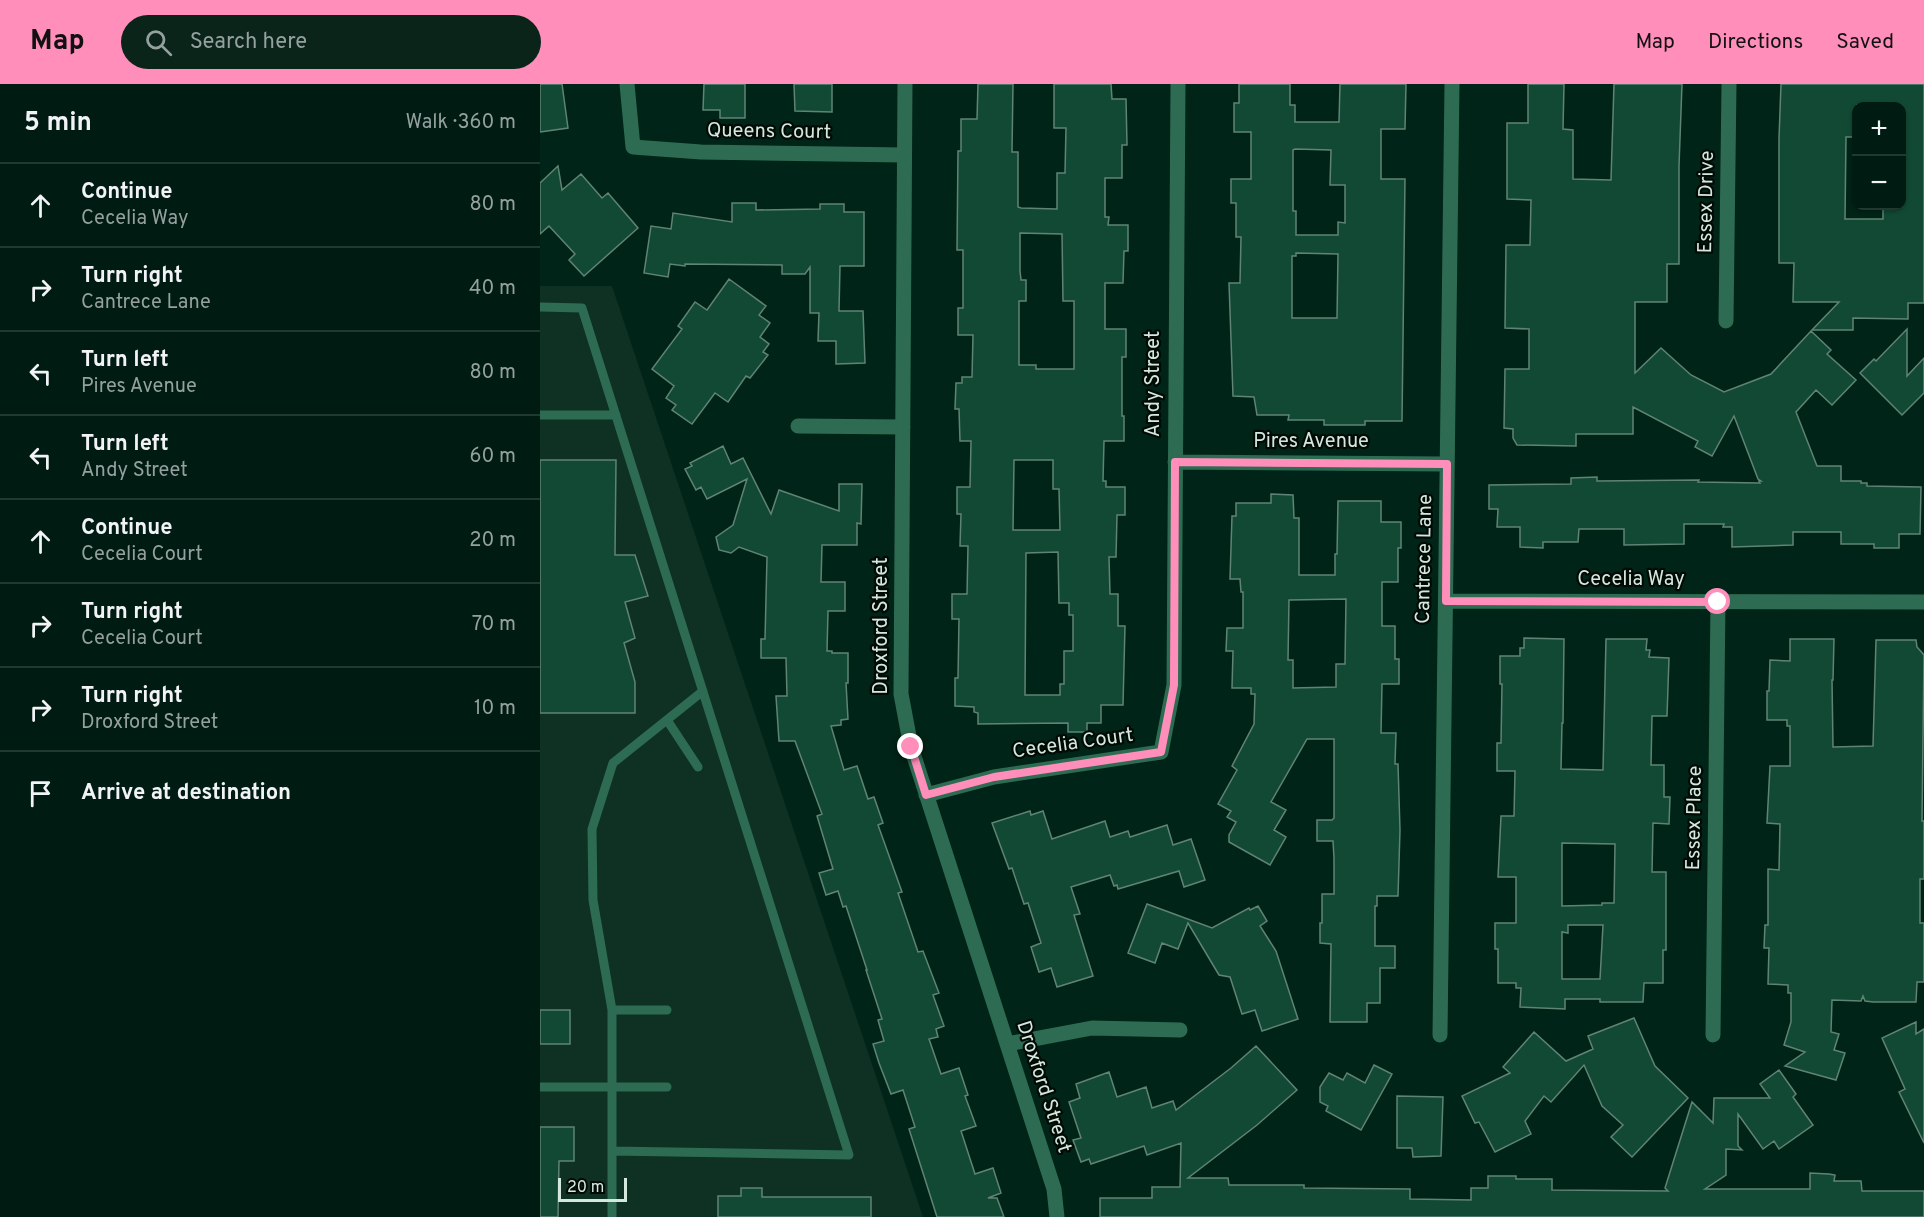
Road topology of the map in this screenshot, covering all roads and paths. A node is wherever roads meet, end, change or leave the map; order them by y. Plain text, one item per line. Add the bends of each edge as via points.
1 (627, 84) edge
2 (905, 84) edge
3 (1178, 84) edge
4 (1452, 84) edge
5 (1729, 84) edge
6 (904, 155) junction
7 (540, 307) edge
8 (1726, 321) dead end
9 (540, 415) edge
10 (616, 415) junction
11 (798, 426) dead end
12 (903, 427) junction
13 (1175, 462) junction
14 (1447, 464) junction
15 (1446, 601) junction
16 (1718, 602) junction
17 (1924, 602) edge
18 (1174, 685) joint
19 (703, 691) junction
20 (667, 720) junction
21 (698, 767) dead end
22 (926, 795) junction
23 (612, 1010) junction
24 (667, 1010) dead end
25 (1180, 1030) dead end
26 (1440, 1035) dead end
27 (1713, 1035) dead end
28 (1007, 1044) junction
29 (540, 1087) edge
30 (612, 1087) junction
31 (667, 1087) dead end
32 (612, 1151) junction
33 (612, 1217) edge
34 (1057, 1217) edge

1 - 6 street, Queens Court via 633,147
2 - 6 street, Droxford Street
3 - 13 street, Andy Street
4 - 14 street, Cantrece Lane
5 - 8 street, Essex Drive
6 - 12 street, Droxford Street
7 - 10 lane via 582,308
9 - 10 lane
10 - 19 lane
11 - 12 street
12 - 22 street, Droxford Street via 901,694 911,747
13 - 14 street, Pires Avenue
13 - 18 street, Andy Street
14 - 15 street, Cantrece Lane
15 - 16 street, Cecelia Way
15 - 26 street, Cantrece Lane
16 - 17 street, Cecelia Way
16 - 27 street, Essex Place
18 - 22 street, Cecelia Court via 1161,752 994,777
19 - 20 lane
19 - 32 lane via 849,1155
20 - 21 lane
20 - 23 lane via 613,763 592,829 592,900
22 - 28 street, Droxford Street
23 - 24 lane
23 - 30 lane
25 - 28 street via 1092,1028
28 - 34 street, Droxford Street via 1054,1190
29 - 30 lane
30 - 31 lane
30 - 32 lane
32 - 33 lane

